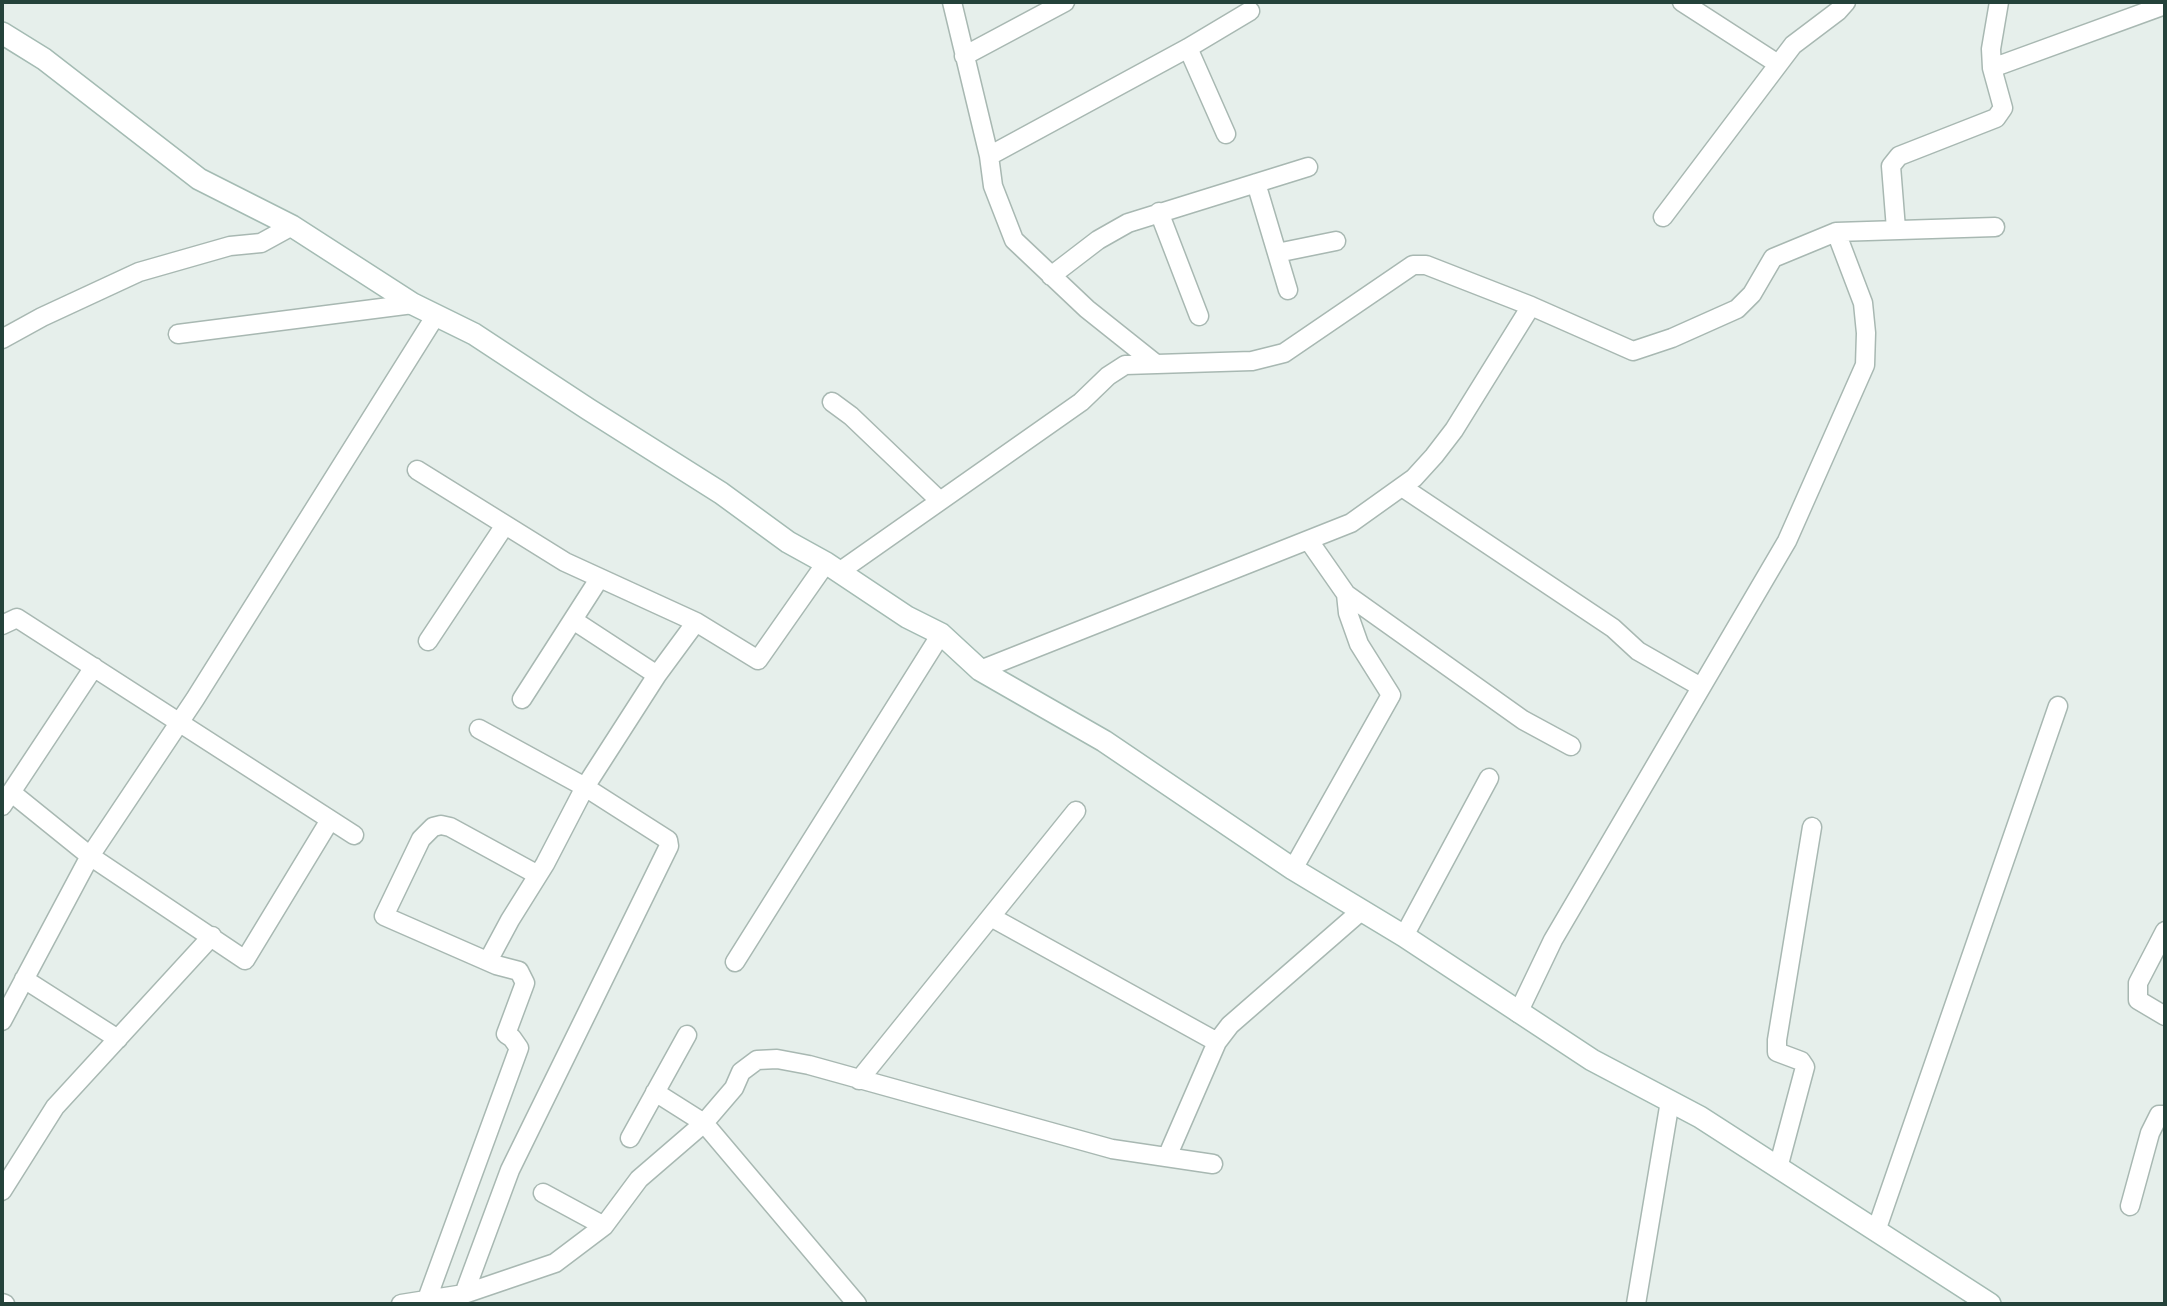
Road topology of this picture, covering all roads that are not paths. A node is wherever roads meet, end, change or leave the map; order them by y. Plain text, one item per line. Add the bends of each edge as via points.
1 (952, 2) edge
2 (1065, 2) edge
3 (1682, 2) edge
4 (1846, 2) edge
5 (1999, 2) edge
6 (2165, 5) edge
7 (1250, 11) dead end
8 (2, 33) edge
9 (1188, 48) junction
10 (964, 56) junction
11 (1778, 64) junction
12 (1992, 68) junction
13 (1226, 134) dead end
14 (989, 156) junction
15 (1308, 167) dead end
16 (1256, 183) junction
17 (1159, 212) junction
18 (1663, 217) dead end
19 (292, 226) junction
20 (1995, 227) dead end
21 (1896, 229) junction
22 (1836, 232) junction
23 (1336, 241) dead end
24 (1277, 253) junction
25 (1051, 276) junction
26 (1288, 290) dead end
27 (413, 304) junction
28 (1531, 306) junction
29 (436, 315) junction
30 (1199, 316) dead end
31 (178, 334) dead end
32 (2, 339) edge
33 (1156, 364) junction
34 (832, 402) dead end
35 (417, 470) dead end
36 (1402, 487) junction
37 (939, 500) junction
38 (505, 525) junction
39 (1309, 541) junction
40 (832, 568) junction
41 (599, 579) junction
42 (1346, 594) junction
43 (573, 620) junction
44 (696, 622) junction
45 (2, 625) edge
46 (940, 634) junction
47 (428, 641) dead end
48 (94, 667) junction
49 (980, 670) junction
50 (657, 675) junction
51 (1701, 687) junction
52 (522, 699) dead end
53 (2057, 706) dead end
54 (179, 723) junction
55 (479, 729) dead end
56 (1571, 746) dead end
57 (1489, 778) dead end
58 (585, 787) junction
59 (7, 800) edge
60 (1076, 811) dead end
61 (330, 820) junction
62 (1812, 827) dead end
63 (354, 835) dead end
64 (90, 856) junction
65 (1293, 869) junction
66 (538, 875) junction
67 (1361, 911) junction
68 (991, 917) junction
69 (2165, 931) edge
70 (212, 936) junction
71 (1404, 936) junction
72 (488, 961) junction
73 (735, 962) dead end
74 (24, 979) junction
75 (1518, 1013) junction
76 (2165, 1016) edge
77 (2, 1021) edge
78 (687, 1035) dead end
79 (118, 1039) junction
80 (1217, 1042) junction
81 (859, 1080) junction
82 (655, 1092) junction
83 (1670, 1101) junction
84 (2165, 1115) edge
85 (704, 1124) junction
86 (630, 1138) dead end
87 (1167, 1157) junction
88 (1213, 1164) dead end
89 (1778, 1168) junction
90 (2, 1191) edge
91 (543, 1193) dead end
92 (2130, 1206) dead end
93 (604, 1226) junction
94 (1876, 1231) junction
95 (464, 1294) junction
96 (429, 1301) edge
97 (401, 1304) edge
98 (857, 1304) edge
99 (1636, 1304) edge
100 (1990, 1304) edge

1 - 10 street
2 - 10 street
3 - 11 street
4 - 11 street via 1793,45
5 - 12 street
6 - 12 street
7 - 9 street
8 - 19 street via 44,59 199,179
9 - 13 street
9 - 14 street
10 - 14 street
11 - 18 street
12 - 21 street via 2003,108 1996,118 1899,156 1891,166
14 - 25 street via 1007,227
15 - 16 street
16 - 17 street
16 - 24 street
17 - 25 street via 1098,240
17 - 30 street
19 - 27 street
19 - 32 street via 261,243 230,246 139,272
20 - 21 street
21 - 22 street
22 - 28 street via 1773,258 1752,295 1737,310 1633,351
22 - 51 street via 1863,303 1865,365 1787,541
23 - 24 street
24 - 26 street
25 - 33 street
27 - 29 street
27 - 31 street
28 - 33 street via 1426,265 1413,265 1284,353 1252,362
28 - 36 street via 1454,430
29 - 40 street via 474,334
29 - 54 street
33 - 37 street via 1125,365 1081,402
34 - 37 street
35 - 38 street
36 - 39 street via 1351,523
36 - 51 street via 1613,628 1638,651
37 - 40 street
38 - 41 street
38 - 47 street
39 - 42 street
39 - 49 street
40 - 44 street via 758,660
40 - 46 street
41 - 43 street
41 - 44 street
42 - 56 street via 1523,720
42 - 65 street via 1359,644 1391,695
43 - 50 street
43 - 52 street
44 - 50 street
45 - 48 street via 17,618
46 - 49 street
46 - 73 street
48 - 54 street
48 - 59 street
49 - 65 street via 1134,760
50 - 58 street
51 - 75 street via 1553,940
53 - 94 street
54 - 61 street
54 - 64 street
55 - 58 street
57 - 71 street
58 - 66 street
58 - 95 street via 668,840 669,846 510,1170
59 - 64 street
60 - 68 street
61 - 63 street
61 - 70 street via 245,960
62 - 89 street via 1777,1040 1777,1052 1801,1061 1805,1068
64 - 70 street
64 - 74 street
65 - 67 street
66 - 72 street
66 - 72 street via 441,825 421,839 384,916
67 - 71 street
67 - 80 street via 1230,1025
68 - 80 street
68 - 81 street
69 - 76 street via 2138,983 2137,1000
70 - 79 street
71 - 75 street
72 - 96 street via 519,971 525,983 506,1034 519,1048
74 - 77 street
74 - 79 street
75 - 83 street via 1592,1060
78 - 82 street
79 - 90 street via 55,1107
80 - 87 street
81 - 85 street via 809,1065 757,1060 741,1072 734,1088
81 - 87 street via 1112,1149
82 - 85 street
82 - 86 street
83 - 89 street
83 - 99 street
84 - 92 street via 2159,1115 2150,1133
85 - 93 street via 639,1179
85 - 98 street
87 - 88 street
89 - 94 street
91 - 93 street
93 - 95 street via 555,1263
94 - 100 street
95 - 96 street
96 - 97 street

